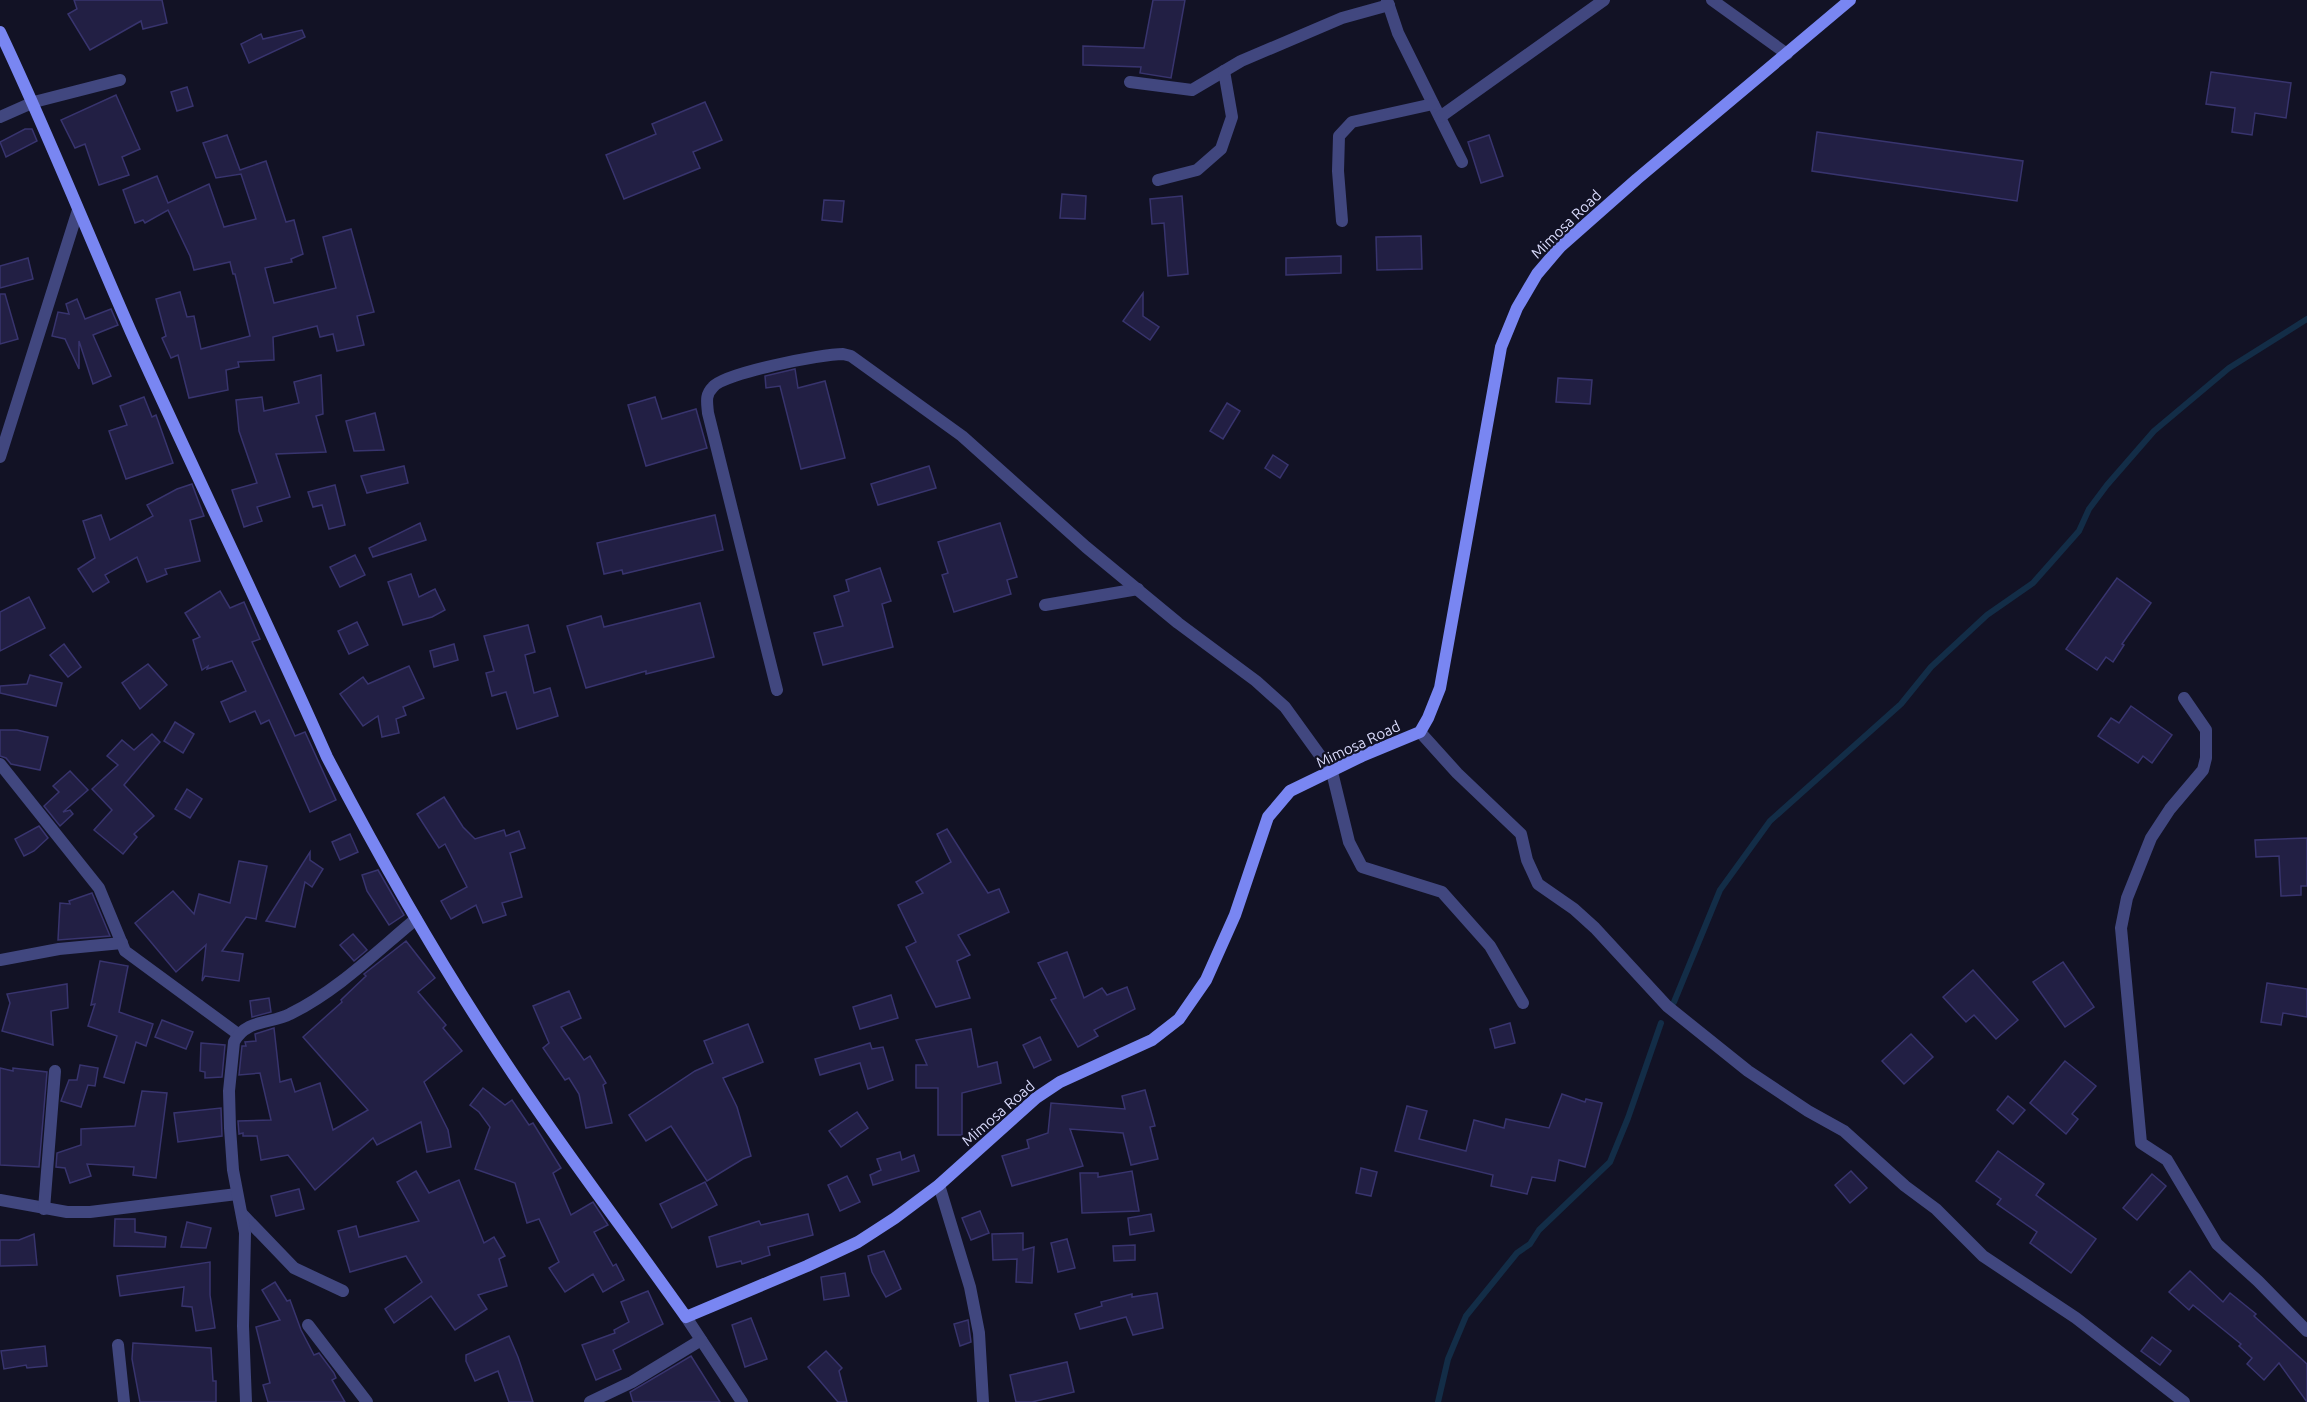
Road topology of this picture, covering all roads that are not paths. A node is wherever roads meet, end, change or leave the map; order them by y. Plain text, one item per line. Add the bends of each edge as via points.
1 (1604, 0) edge
2 (1712, 0) edge
3 (1850, 0) edge
4 (1388, 2) edge
5 (0, 32) edge
6 (1787, 54) junction
7 (1224, 71) junction
8 (120, 80) dead end
9 (1130, 82) dead end
10 (34, 102) junction
11 (1433, 104) junction
12 (0, 117) edge
13 (1440, 117) junction
14 (1462, 162) dead end
15 (1158, 180) dead end
16 (78, 210) junction
17 (1342, 221) dead end
18 (0, 457) edge
19 (1138, 590) junction
20 (1045, 605) dead end
21 (777, 690) dead end
22 (2184, 698) dead end
23 (1420, 732) junction
24 (0, 764) edge
25 (1332, 772) junction
26 (416, 919) junction
27 (122, 943) junction
28 (0, 960) edge
29 (1523, 1003) dead end
30 (238, 1034) junction
31 (55, 1071) dead end
32 (939, 1185) junction
33 (237, 1194) junction
34 (0, 1200) edge
35 (44, 1209) junction
36 (242, 1214) junction
37 (343, 1291) dead end
38 (686, 1317) junction
39 (308, 1325) dead end
40 (2307, 1331) edge
41 (701, 1340) junction
42 (118, 1345) dead end
43 (124, 1402) edge
44 (246, 1402) edge
45 (367, 1402) edge
46 (590, 1402) edge
47 (742, 1402) edge
48 (983, 1402) edge
49 (2184, 1402) edge

1 - 13 street
2 - 6 street
3 - 6 street, Mimosa Road
4 - 7 street via 1241,60
4 - 11 street via 1398,33
5 - 10 street
6 - 23 street, Mimosa Road via 1560,247 1537,274 1517,308 1501,347 1492,390 1440,687
7 - 9 street via 1192,90
7 - 15 street via 1232,117 1221,149 1197,170
8 - 10 street
10 - 12 street
10 - 16 street
11 - 13 street
11 - 17 street via 1353,122 1339,136
13 - 14 street
16 - 18 street
16 - 26 street via 327,757
19 - 20 street
19 - 21 street via 962,436 851,357 833,354 749,372 714,385 706,397
19 - 25 street via 1285,707
22 - 40 street via 2206,730 2203,770 2151,838 2127,898 2121,928 2142,1143 2167,1160 2217,1244
23 - 25 street, Mimosa Road
23 - 49 street via 1521,834 1538,884 1595,928 1667,1006 1748,1071 1844,1131 1936,1209 1983,1256 2076,1318
24 - 27 street via 99,888
25 - 29 street via 1349,842 1362,867 1442,892 1490,946
25 - 32 street, Mimosa Road via 1290,791 1268,818 1235,915 1206,980 1179,1019 1152,1040 1060,1082 1036,1098
26 - 30 street via 316,999 288,1016 260,1021
26 - 38 street via 483,1029
27 - 28 street
27 - 30 street via 125,951
30 - 33 street via 229,1091
31 - 35 street
32 - 38 street, Mimosa Road via 858,1242
32 - 48 street via 970,1287 979,1334
33 - 35 street via 90,1212
33 - 36 street
34 - 35 street
36 - 37 street via 294,1268
36 - 44 street
38 - 41 street
39 - 45 street
41 - 46 street via 632,1382
41 - 47 street
42 - 43 street

